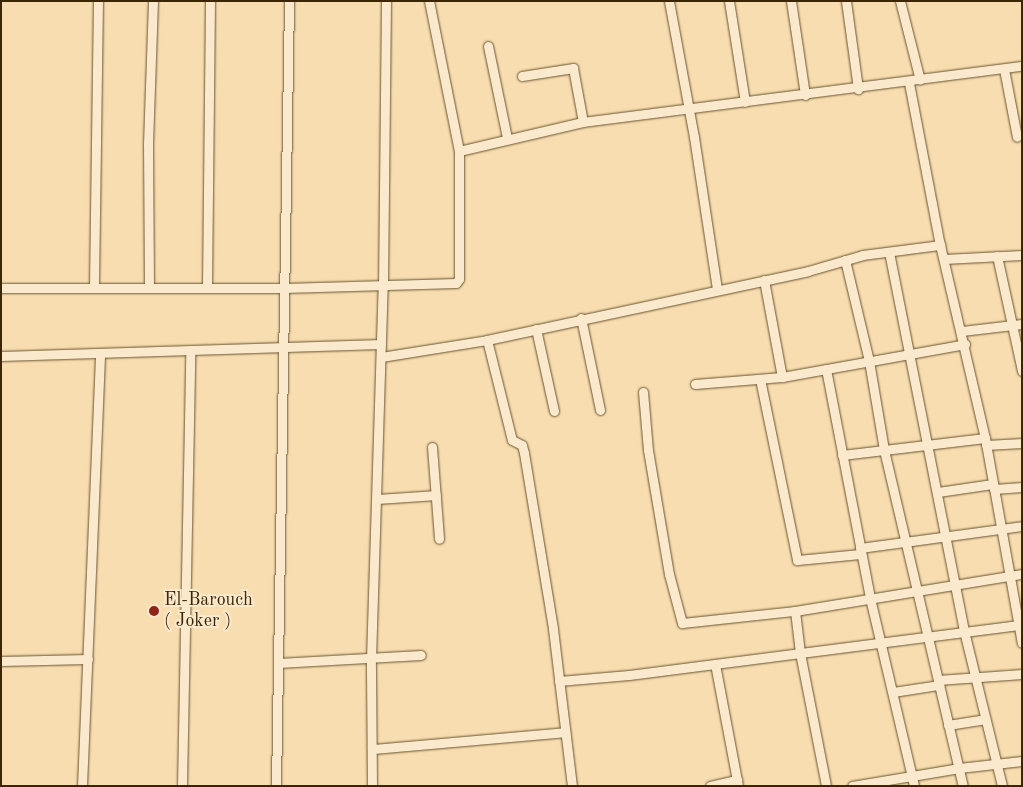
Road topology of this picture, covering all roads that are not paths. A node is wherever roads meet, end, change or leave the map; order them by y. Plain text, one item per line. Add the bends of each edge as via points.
1 (98, 1) edge
2 (153, 1) edge
3 (210, 1) edge
4 (289, 1) edge
5 (386, 1) edge
6 (430, 1) edge
7 (669, 1) edge
8 (729, 1) edge
9 (791, 1) edge
10 (846, 1) edge
11 (900, 1) edge
12 (488, 46) dead end
13 (1022, 66) edge
14 (1004, 69) junction
15 (522, 76) dead end
16 (920, 80) junction
17 (908, 83) junction
18 (858, 89) junction
19 (805, 95) junction
20 (745, 102) junction
21 (689, 107) junction
22 (583, 122) junction
23 (1018, 137) dead end
24 (507, 138) junction
25 (459, 151) junction
26 (940, 245) junction
27 (889, 252) junction
28 (1022, 255) edge
29 (997, 256) junction
30 (944, 258) junction
31 (846, 260) junction
32 (764, 280) junction
33 (94, 286) junction
34 (383, 286) junction
35 (149, 287) junction
36 (1, 288) edge
37 (207, 288) junction
38 (284, 288) junction
39 (717, 289) junction
40 (582, 318) junction
41 (1022, 324) edge
42 (1012, 326) junction
43 (536, 329) junction
44 (962, 331) junction
45 (487, 340) junction
46 (381, 344) junction
47 (965, 344) junction
48 (283, 346) junction
49 (190, 350) junction
50 (100, 354) junction
51 (910, 354) junction
52 (1, 356) edge
53 (381, 357) junction
54 (869, 360) junction
55 (826, 369) junction
56 (1022, 371) edge
57 (782, 376) junction
58 (760, 379) junction
59 (695, 384) dead end
60 (643, 392) dead end
61 (600, 410) dead end
62 (554, 411) dead end
63 (985, 442) junction
64 (1022, 443) edge
65 (929, 444) junction
66 (432, 447) dead end
67 (884, 450) junction
68 (842, 454) junction
69 (993, 486) junction
70 (1022, 487) edge
71 (938, 492) junction
72 (436, 495) junction
73 (378, 499) junction
74 (1022, 526) edge
75 (1000, 528) junction
76 (946, 534) junction
77 (439, 539) dead end
78 (905, 541) junction
79 (861, 551) junction
80 (1022, 574) edge
81 (1010, 575) junction
82 (955, 583) junction
83 (916, 590) junction
84 (870, 598) junction
85 (795, 610) junction
86 (1018, 625) junction
87 (964, 630) junction
88 (927, 636) junction
89 (882, 642) junction
90 (1022, 644) edge
91 (800, 653) junction
92 (421, 655) dead end
93 (88, 659) junction
94 (372, 659) junction
95 (1, 661) edge
96 (278, 663) junction
97 (715, 664) junction
98 (1022, 674) edge
99 (974, 675) junction
100 (559, 681) junction
101 (938, 682) junction
102 (893, 692) junction
103 (985, 719) junction
104 (948, 725) junction
105 (565, 732) junction
106 (372, 749) junction
107 (1022, 761) edge
108 (996, 764) junction
109 (959, 768) junction
110 (912, 776) junction
111 (738, 783) edge
112 (876, 784) edge
113 (82, 786) edge
114 (182, 786) edge
115 (276, 786) edge
116 (372, 786) edge
117 (572, 786) edge
118 (710, 786) edge
119 (826, 786) edge
120 (852, 786) edge
121 (914, 786) edge
122 (963, 786) edge
123 (1002, 786) edge

1 - 33 street
2 - 35 street via 148,144
3 - 37 street
4 - 38 street
5 - 34 street
6 - 25 street
7 - 21 street
8 - 20 street
9 - 19 street
10 - 18 street
11 - 16 street
12 - 24 street
13 - 14 street
14 - 16 street
14 - 23 street
15 - 22 street via 573,68
16 - 17 street
17 - 18 street
17 - 26 street
18 - 19 street
19 - 20 street
20 - 21 street
21 - 22 street
21 - 39 street
22 - 24 street
24 - 25 street
25 - 34 street via 459,279 449,285
26 - 27 street
26 - 30 street
27 - 31 street
27 - 51 street
28 - 29 street
29 - 30 street
29 - 42 street
30 - 44 street
31 - 32 street
31 - 54 street
32 - 39 street
32 - 57 street
33 - 35 street
33 - 36 street
34 - 38 street
34 - 46 street
35 - 37 street
37 - 38 street
38 - 48 street
39 - 40 street
40 - 43 street
40 - 61 street
41 - 42 street
42 - 44 street
42 - 56 street
43 - 45 street
43 - 62 street
44 - 47 street
45 - 53 street
45 - 100 street via 512,440 522,445 524,453
46 - 48 street
46 - 53 street
47 - 51 street
47 - 63 street
48 - 49 street
48 - 96 street
49 - 50 street
49 - 114 street
50 - 52 street
50 - 93 street
51 - 54 street
51 - 65 street
53 - 73 street
54 - 55 street
54 - 67 street
55 - 57 street
55 - 68 street
57 - 58 street
58 - 59 street
58 - 79 street via 797,560
60 - 85 street via 648,450 669,574 682,623
63 - 64 street
63 - 65 street
63 - 69 street
65 - 67 street
65 - 71 street
66 - 72 street
67 - 68 street
67 - 78 street
68 - 79 street
69 - 70 street
69 - 71 street
69 - 75 street
71 - 76 street
72 - 73 street
72 - 77 street
73 - 94 street
74 - 75 street
75 - 76 street
75 - 81 street
76 - 78 street
76 - 82 street
78 - 79 street
78 - 83 street
79 - 84 street
80 - 81 street
81 - 82 street
81 - 86 street
82 - 83 street
82 - 87 street
83 - 84 street
83 - 88 street
84 - 85 street
84 - 89 street
85 - 91 street
86 - 87 street
86 - 90 street
87 - 88 street
87 - 99 street
88 - 89 street
88 - 101 street
89 - 91 street
89 - 102 street
91 - 97 street
91 - 119 street
92 - 94 street
93 - 95 street
93 - 113 street
94 - 96 street
94 - 106 street
96 - 115 street
97 - 100 street
97 - 111 street
98 - 99 street
99 - 101 street
99 - 103 street
100 - 105 street
101 - 102 street
101 - 104 street
102 - 110 street
103 - 104 street
103 - 108 street
104 - 109 street
105 - 106 street
105 - 117 street
106 - 116 street
107 - 108 street
108 - 109 street
108 - 123 street
109 - 110 street
109 - 122 street
110 - 112 street
110 - 121 street
111 - 118 street
112 - 120 street

